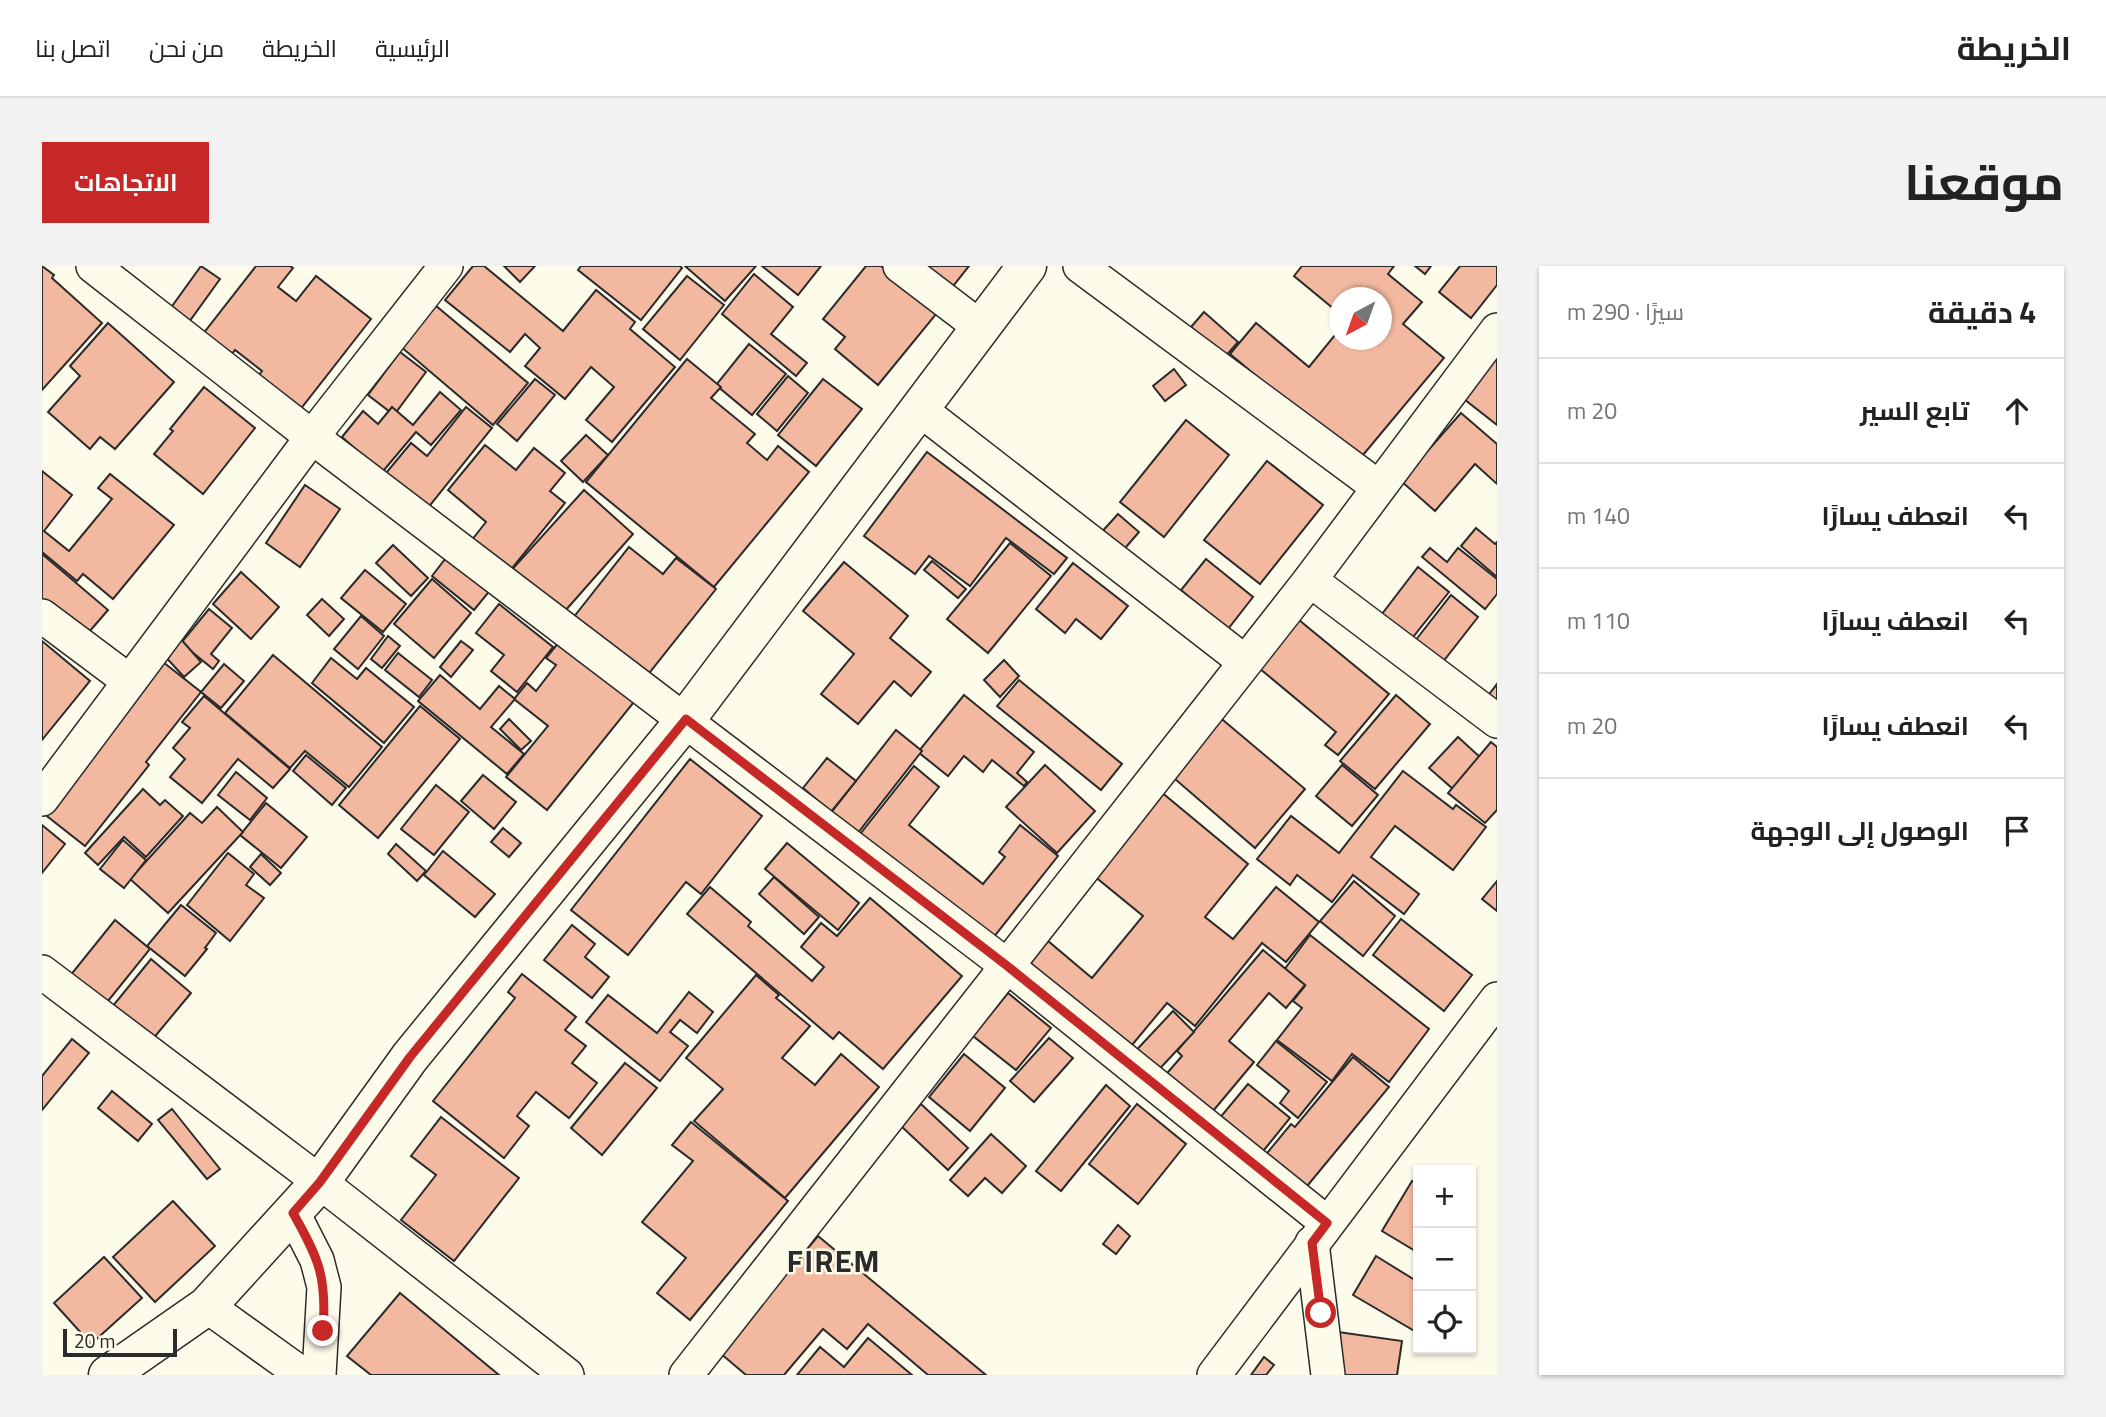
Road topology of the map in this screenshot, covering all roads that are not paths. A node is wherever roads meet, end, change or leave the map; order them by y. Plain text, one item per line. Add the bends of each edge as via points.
1 (93, 266) edge
2 (446, 266) edge
3 (900, 266) edge
4 (1027, 266) edge
5 (1080, 266) edge
6 (980, 327) junction
7 (1497, 330) edge
8 (918, 408) junction
9 (312, 437) junction
10 (1378, 487) junction
11 (1310, 580) junction
12 (42, 616) edge
13 (1245, 662) junction
14 (129, 681) junction
15 (686, 719) junction
16 (1497, 721) edge
17 (42, 799) edge
18 (1006, 965) junction
19 (42, 972) edge
20 (1497, 999) edge
21 (320, 1182) junction
22 (293, 1213) junction
23 (1320, 1233) junction
24 (207, 1306) junction
25 (108, 1375) edge
26 (303, 1375) edge
27 (319, 1375) edge
28 (567, 1375) edge
29 (686, 1375) edge
30 (1214, 1375) edge
31 (1328, 1375) edge

1 - 9 street
2 - 9 street
3 - 6 street
4 - 6 main road
5 - 10 street
6 - 8 main road
7 - 10 street
8 - 13 street
8 - 15 main road
9 - 14 street
9 - 15 street
10 - 11 street
11 - 13 street
11 - 16 street
12 - 14 street
13 - 18 street
14 - 17 street
15 - 18 street
15 - 21 main road via 410,1057
18 - 23 street
18 - 29 street
19 - 21 street
20 - 23 street
21 - 22 main road
21 - 28 street
22 - 24 main road
22 - 27 street via 317,1260 324,1287
23 - 30 street
23 - 31 street
24 - 25 main road
24 - 26 street

